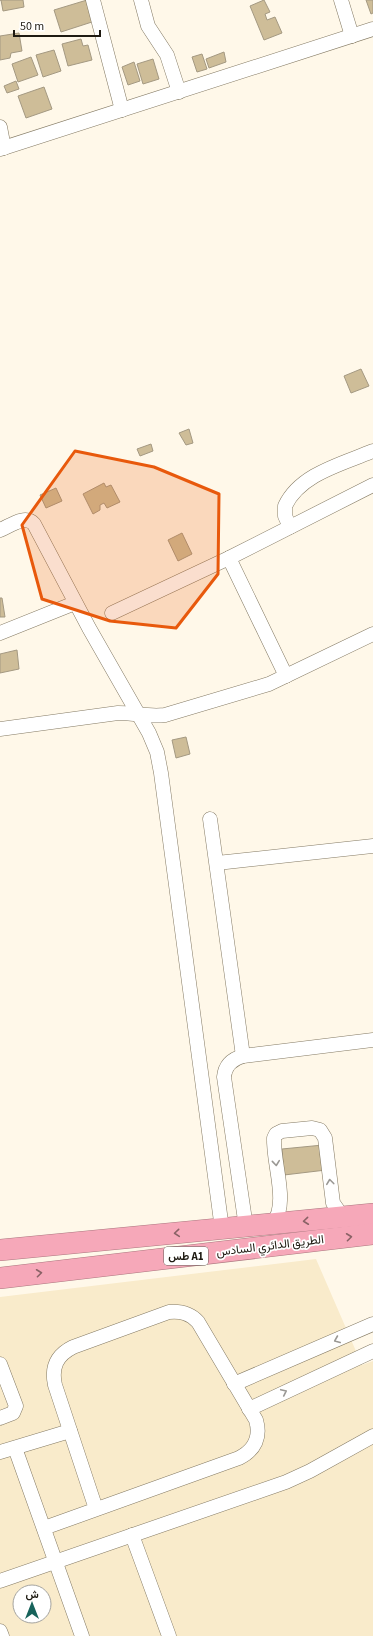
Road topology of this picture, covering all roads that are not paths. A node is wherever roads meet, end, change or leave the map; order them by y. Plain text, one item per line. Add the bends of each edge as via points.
1 (93, 0) edge
2 (141, 0) edge
3 (341, 0) edge
4 (373, 29) edge
5 (352, 36) junction
6 (179, 92) junction
7 (122, 110) junction
8 (0, 127) edge
9 (2, 148) edge
10 (373, 451) edge
11 (373, 485) edge
12 (290, 527) junction
13 (0, 530) edge
14 (229, 558) junction
15 (75, 603) junction
16 (112, 612) dead end
17 (0, 633) edge
18 (371, 638) edge
19 (286, 676) junction
20 (138, 714) junction
21 (0, 729) edge
22 (210, 819) dead end
23 (373, 846) edge
24 (216, 863) junction
25 (373, 1040) edge
26 (243, 1056) junction
27 (373, 1214) edge
28 (345, 1217) junction
29 (273, 1224) junction
30 (246, 1227) junction
31 (222, 1229) junction
32 (373, 1234) edge
33 (0, 1250) edge
34 (0, 1278) edge
35 (373, 1324) edge
36 (373, 1351) edge
37 (0, 1364) edge
38 (234, 1384) junction
39 (249, 1409) junction
40 (0, 1418) edge
41 (70, 1431) junction
42 (373, 1436) edge
43 (15, 1448) junction
44 (0, 1452) edge
45 (96, 1509) junction
46 (44, 1528) junction
47 (132, 1535) junction
48 (56, 1562) junction
49 (0, 1581) edge
50 (0, 1631) edge
51 (2, 1636) edge
52 (82, 1636) edge
53 (169, 1636) edge

1 - 7 street
2 - 6 street via 148,26 167,54
3 - 5 street
4 - 5 street
5 - 6 street
6 - 7 street
7 - 9 street
8 - 9 street
10 - 12 street via 303,483 285,506 285,516
11 - 12 street
12 - 14 street
13 - 15 street via 24,520 32,522
14 - 16 street
14 - 19 street
15 - 17 street
15 - 20 street
18 - 19 street
19 - 20 street via 257,688 165,715
20 - 21 street via 118,713
20 - 31 street via 153,742 159,762
22 - 24 street
23 - 24 street
24 - 26 street
25 - 26 street
26 - 30 street via 232,1060 224,1078
27 - 28 highway, الطريق الدائري السادس / طس A1
28 -> 29 highway, الطريق الدائري السادس / طس A1
28 -> 29 street via 333,1203 323,1132 316,1128 282,1131 274,1138 280,1207
29 - 30 highway, الطريق الدائري السادس / طس A1
30 - 31 highway, الطريق الدائري السادس / طس A1
31 -> 33 highway, الطريق الدائري السادس / طس A1
34 -> 32 highway, الطريق الدائري السادس / طس A1
35 -> 38 street
39 -> 36 street
37 - 40 street via 16,1406 13,1413
38 - 39 street
38 - 41 street via 198,1322 182,1312 169,1312 73,1347 58,1358 53,1376
39 - 45 street via 256,1420 258,1433 255,1444 244,1455
41 - 43 street
41 - 45 street
42 - 47 street via 297,1478
43 - 44 street
43 - 46 street
45 - 46 street
46 - 48 street
47 - 48 street
47 - 53 street
48 - 49 street
48 - 52 street
50 - 51 street

